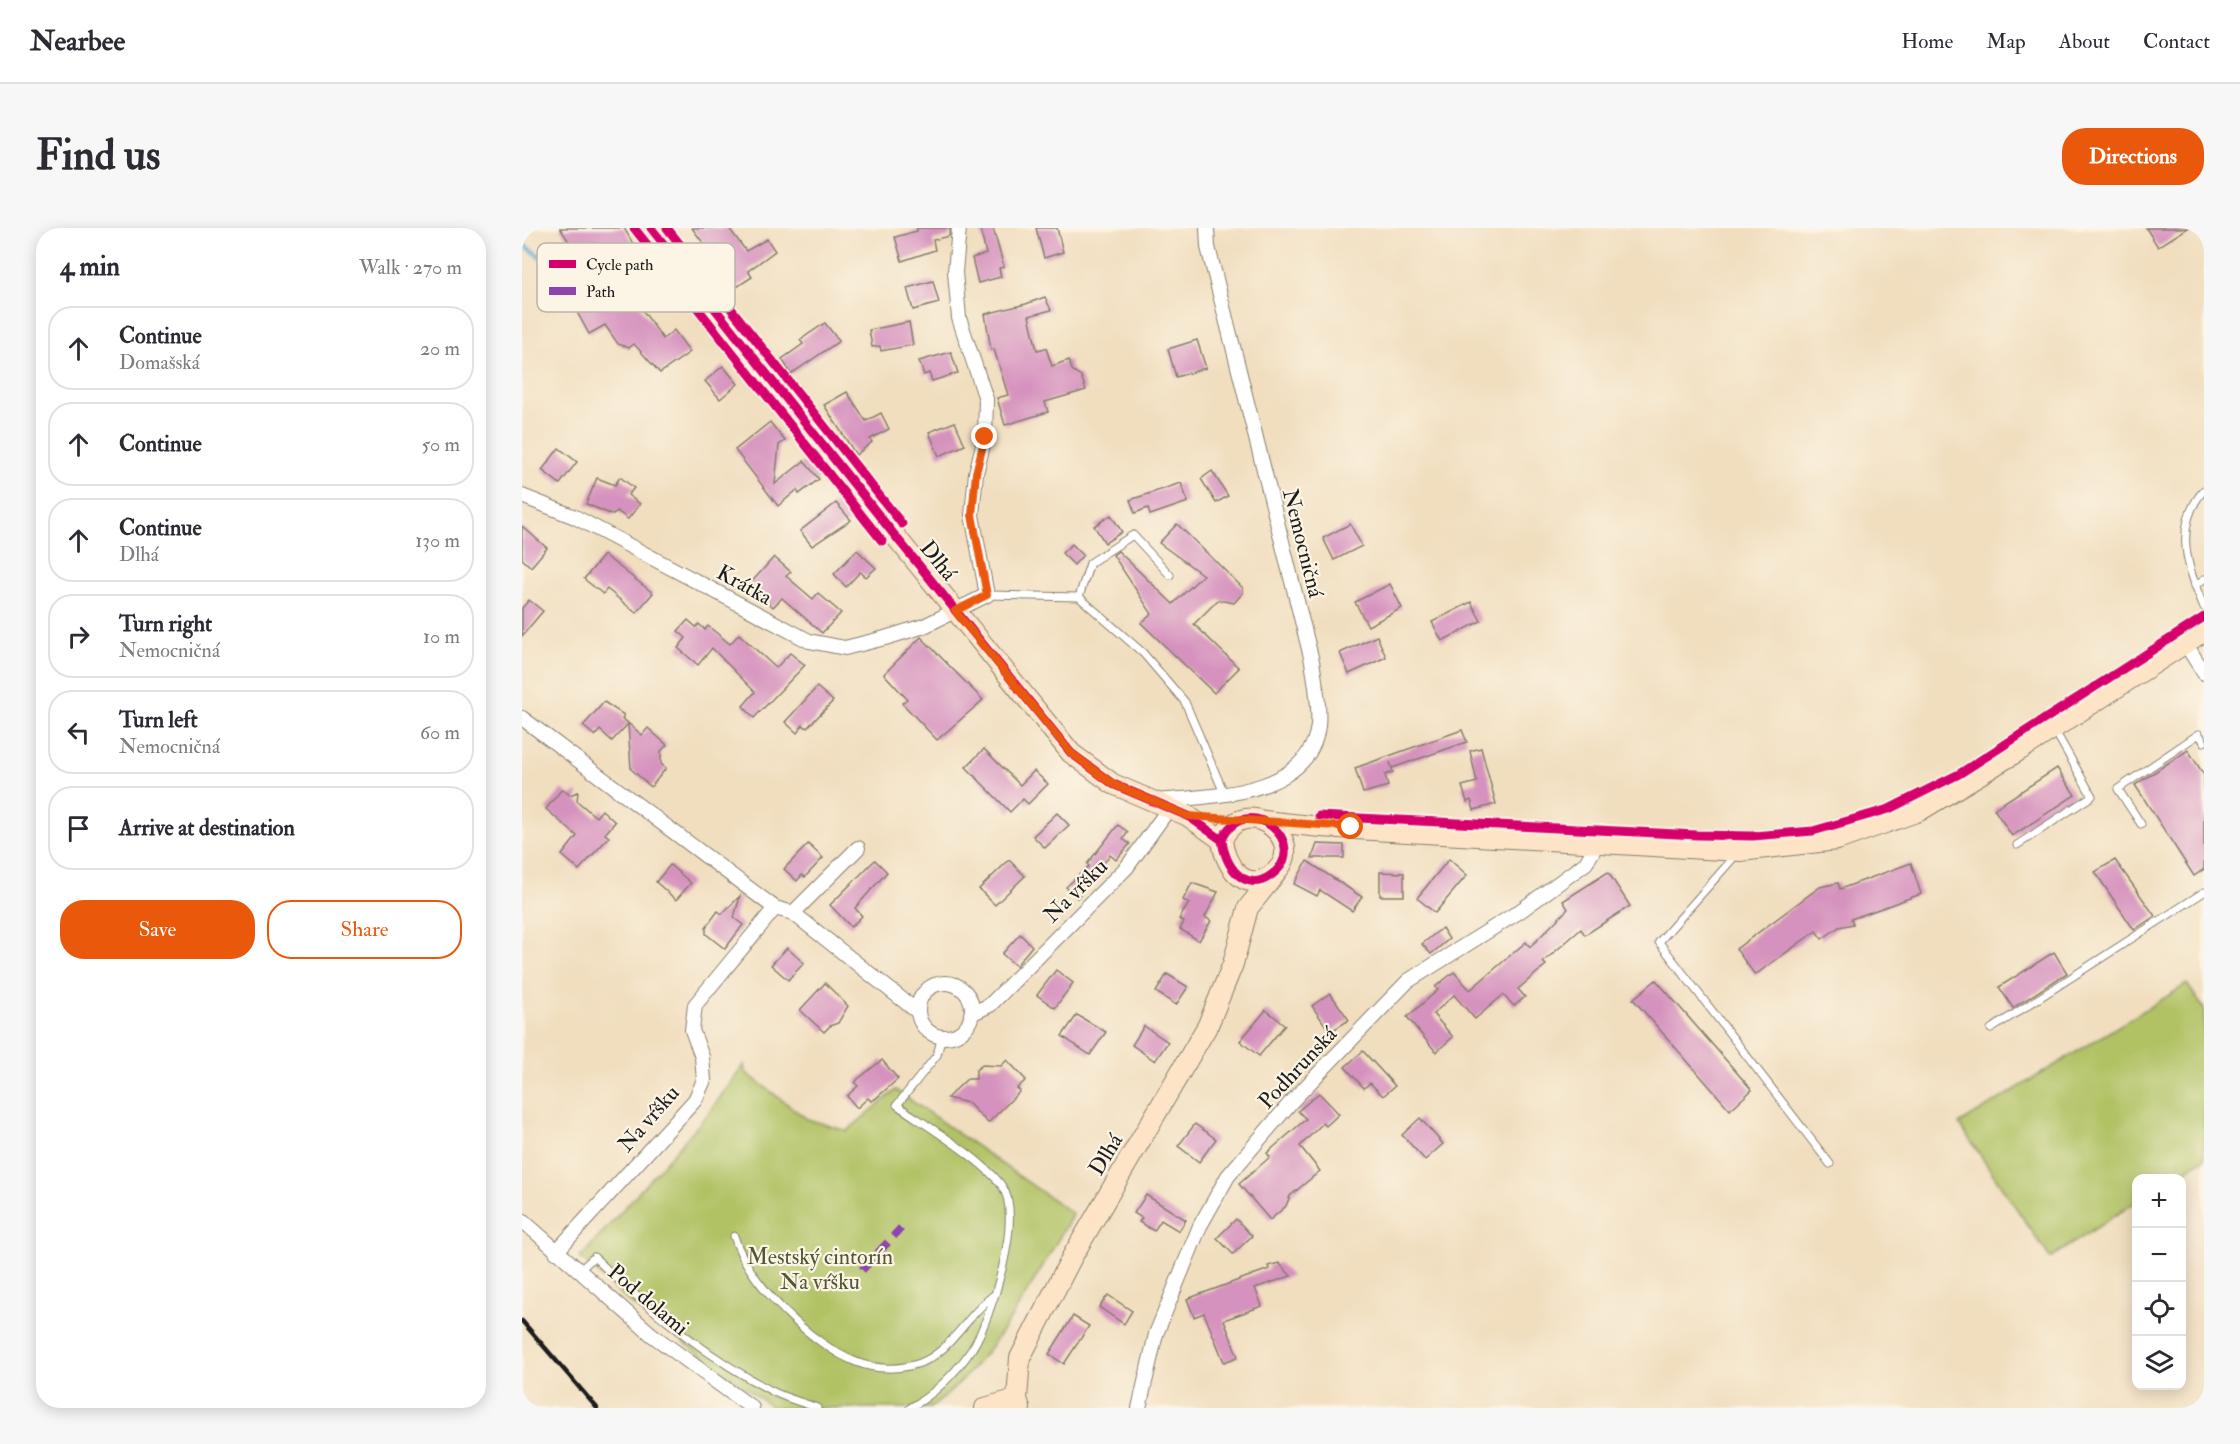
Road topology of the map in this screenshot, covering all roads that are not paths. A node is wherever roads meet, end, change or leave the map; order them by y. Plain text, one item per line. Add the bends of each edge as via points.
1 (651, 228) edge
2 (959, 228) edge
3 (1207, 228) edge
4 (663, 243) edge
5 (718, 312) edge
6 (2204, 490) edge
7 (522, 496) edge
8 (1170, 575) dead end
9 (2204, 579) edge
10 (2195, 586) junction
11 (987, 595) junction
12 (1079, 597) junction
13 (2204, 607) edge
14 (955, 611) junction
15 (2204, 630) edge
16 (2185, 643) junction
17 (2204, 673) edge
18 (522, 718) edge
19 (2054, 729) junction
20 (2204, 742) edge
21 (1224, 793) junction
22 (1203, 797) junction
23 (1162, 805) junction
24 (1188, 816) junction
25 (1240, 821) junction
26 (1263, 821) junction
27 (2141, 824) dead end
28 (1310, 826) junction
29 (1222, 840) junction
30 (1598, 842) junction
31 (1285, 845) junction
32 (2017, 845) dead end
33 (858, 848) dead end
34 (1740, 851) junction
35 (1232, 871) junction
36 (1275, 873) junction
37 (2204, 892) edge
38 (775, 908) junction
39 (793, 913) junction
40 (1247, 918) junction
41 (918, 1012) junction
42 (971, 1014) junction
43 (1991, 1029) dead end
44 (942, 1036) junction
45 (1830, 1164) dead end
46 (522, 1220) edge
47 (734, 1236) dead end
48 (556, 1252) junction
49 (579, 1271) junction
50 (994, 1294) junction
51 (1018, 1403) edge
52 (752, 1408) edge
53 (817, 1408) edge
54 (910, 1408) edge
55 (986, 1408) edge
56 (1139, 1408) edge

1 - 4 street, Dlhá
2 - 11 street via 955,273 959,318 986,399 985,437 972,515
3 - 21 street, Nemocničná via 1208,247 1317,693 1318,728 1305,757 1280,780 1246,791
5 - 14 street, Dlhá
6 - 10 lane via 2196,499 2184,530
7 - 14 street, Krátka via 575,518 809,641 845,648 924,626
8 - 12 lane via 1132,535 1090,563
9 - 10 lane
10 - 13 lane
11 - 12 lane
11 - 14 street
12 - 21 lane via 1143,653 1185,702
14 - 23 street, Dlhá via 1071,753 1113,784
15 - 16 street
16 - 17 street
16 - 19 street
18 - 38 street
19 - 32 lane via 2092,796
19 - 34 street via 1919,811 1837,840
20 - 27 lane via 2199,734 2118,789
21 - 22 street, Nemocničná
22 - 23 street, Nemocničná
22 - 24 street via 1187,803 1184,808
23 - 24 street, Dlhá
23 - 42 street, Na vŕšku via 1127,867 990,1005
24 - 25 street
24 - 29 street
25 - 26 street
25 - 29 street via 1226,831
26 - 28 street
26 - 31 street via 1279,832
28 - 30 street
28 - 31 street
29 - 35 street
30 - 34 street
30 - 56 street, Podhrunská via 1586,863 1548,891 1408,981 1292,1101 1228,1176 1200,1226 1156,1334
31 - 36 street via 1283,861
33 - 39 street
34 - 45 lane via 1659,942
35 - 36 street via 1254,881
35 - 40 street
36 - 40 street, Dlhá
37 - 43 lane
38 - 39 street
38 - 48 street, Na vŕšku via 695,1005 693,1030 704,1080 694,1100
39 - 41 street
40 - 51 street, Dlhá via 1208,1025 1072,1257 1020,1358
41 - 42 street via 923,993 940,983 960,988 971,1004
41 - 44 street via 923,1026
42 - 44 street via 962,1030
44 - 50 lane via 937,1055 897,1105 961,1151 1003,1188 1010,1212
46 - 48 street, Pod dolami
47 - 50 lane via 750,1269 768,1292 816,1338 857,1363 880,1368 922,1362 944,1346
48 - 49 street, Pod dolami
49 - 52 street, Pod dolami via 651,1334
49 - 53 lane via 594,1257 627,1289 703,1348 772,1391
50 - 54 lane via 973,1347 933,1395
51 - 55 street

